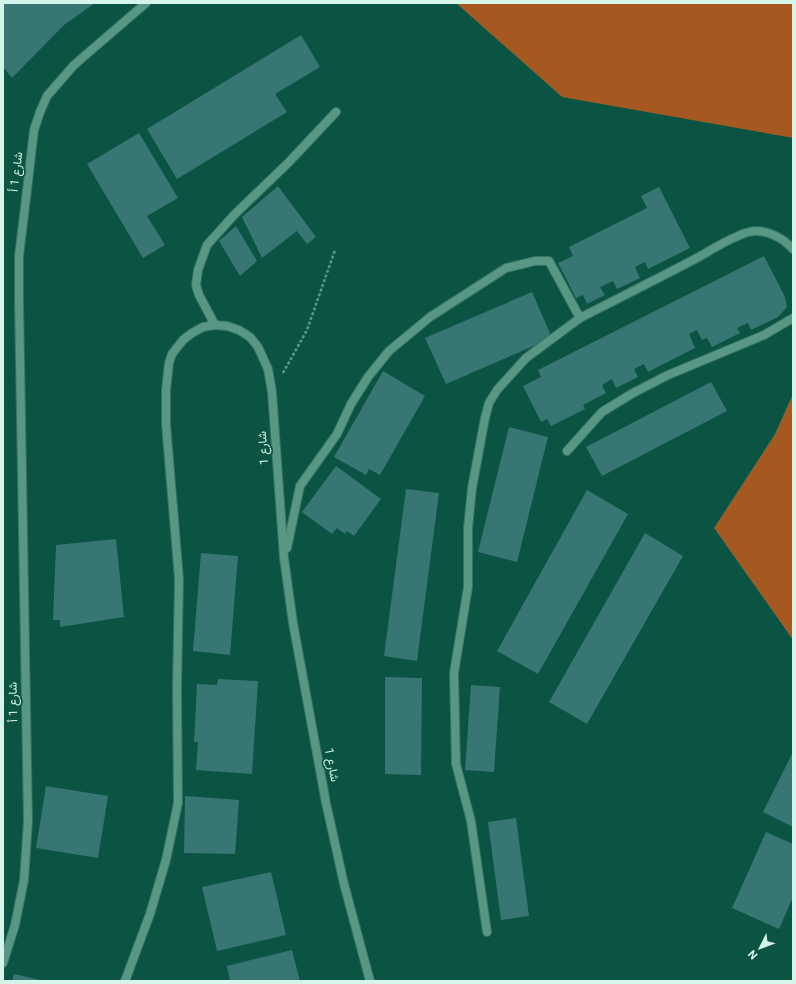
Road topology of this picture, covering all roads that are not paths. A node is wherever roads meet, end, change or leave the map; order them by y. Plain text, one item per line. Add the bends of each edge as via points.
1 (146, 3) edge
2 (336, 112) dead end
3 (793, 249) edge
4 (580, 318) junction
5 (793, 318) edge
6 (215, 325) junction
7 (567, 451) dead end
8 (284, 558) junction
9 (487, 932) dead end
10 (3, 963) edge
11 (125, 981) edge
12 (370, 981) edge

1 - 10 street, شارع 1 أ via 74,65 47,96 34,130 19,256 28,821 24,880 15,925
2 - 6 street via 207,245 196,277 196,285
3 - 4 street via 773,235 751,232 725,242
4 - 8 street via 549,261 534,261 506,268 430,317 389,351 368,377 351,404 337,434 300,486
4 - 9 street via 526,358 497,390 489,403 485,418 472,488 468,528 468,587 454,673 456,764 471,821
5 - 7 street via 764,335 668,374 633,392 602,412
6 - 8 street, شارع 1 via 239,330 250,337 258,347 268,369 272,392
6 - 11 street, شارع 1 via 203,327 183,340 172,354 169,363 166,424 179,579 178,803 160,884
8 - 12 street, شارع 1 via 293,623 326,803

